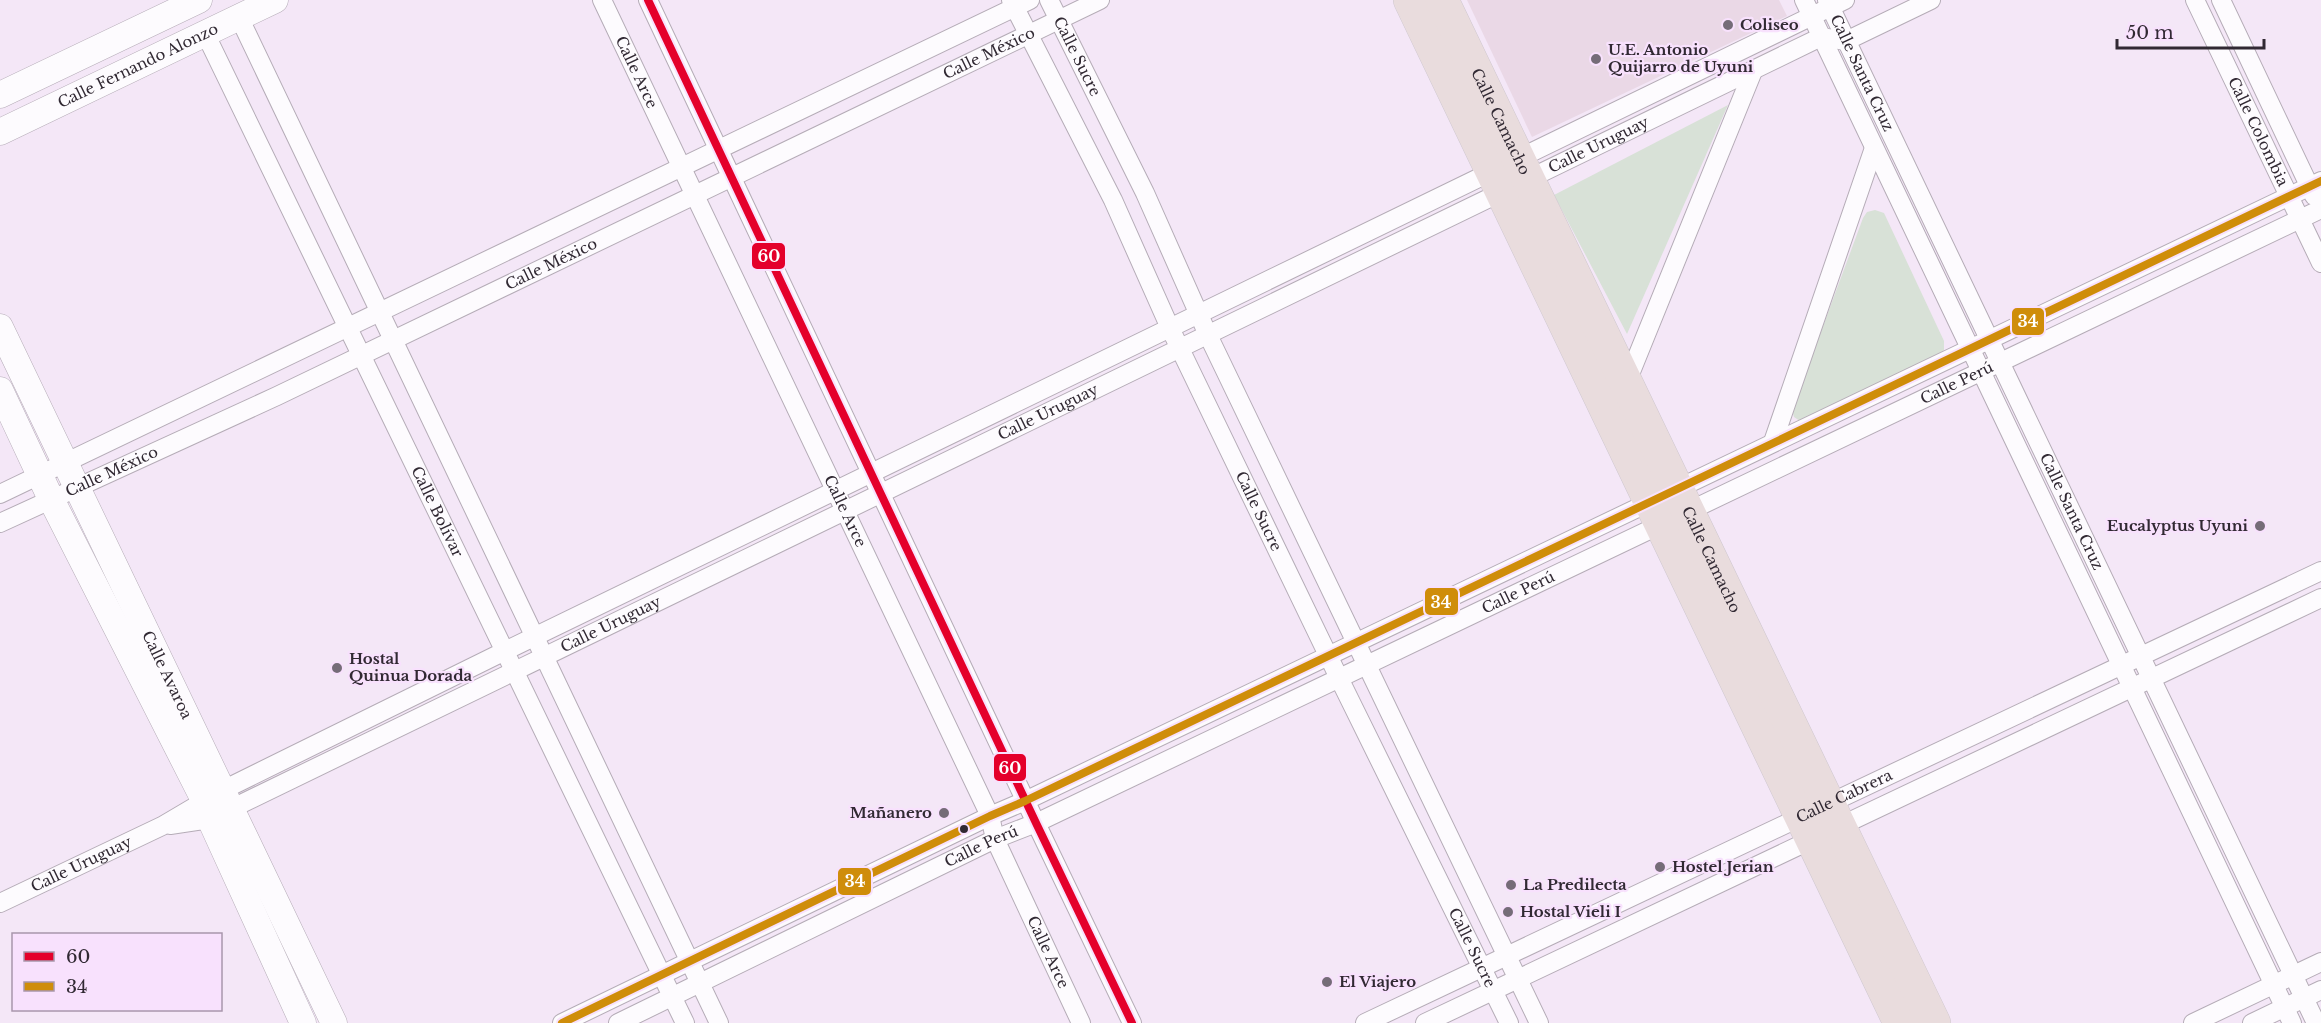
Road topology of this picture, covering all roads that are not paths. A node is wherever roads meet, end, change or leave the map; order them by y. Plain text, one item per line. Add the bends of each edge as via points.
1 (274, 0) edge
2 (602, 0) edge
3 (648, 0) edge
4 (1050, 0) edge
5 (1100, 0) edge
6 (1410, 0) edge
7 (1442, 0) edge
8 (1931, 0) edge
9 (2195, 0) edge
10 (2221, 0) edge
11 (193, 1) edge
12 (1019, 2) edge
13 (1834, 2) edge
14 (1808, 8) edge
15 (235, 9) edge
16 (1059, 20) junction
17 (205, 33) junction
18 (1028, 34) junction
19 (1821, 37) junction
20 (1846, 41) junction
21 (1753, 71) junction
22 (0, 95) edge
23 (0, 132) edge
24 (1874, 148) junction
25 (719, 149) junction
26 (681, 167) junction
27 (1510, 176) junction
28 (732, 177) junction
29 (2315, 184) edge
30 (695, 195) junction
31 (2289, 196) junction
32 (2321, 210) edge
33 (2300, 219) junction
34 (2321, 263) edge
35 (380, 312) junction
36 (1199, 314) junction
37 (0, 327) edge
38 (347, 327) junction
39 (1170, 328) junction
40 (1209, 335) junction
41 (393, 340) junction
42 (1989, 340) junction
43 (1180, 348) junction
44 (1970, 349) junction
45 (361, 356) junction
46 (2000, 362) junction
47 (1981, 371) junction
48 (1626, 384) junction
49 (0, 390) edge
50 (1773, 442) junction
51 (64, 463) junction
52 (871, 473) junction
53 (41, 474) junction
54 (76, 488) junction
55 (835, 490) junction
56 (0, 494) edge
57 (880, 494) junction
58 (51, 499) junction
59 (1669, 507) junction
60 (845, 511) junction
61 (0, 523) edge
62 (2321, 571) edge
63 (2321, 598) edge
64 (535, 637) junction
65 (1355, 643) junction
66 (505, 651) junction
67 (1328, 656) junction
68 (2141, 656) junction
69 (544, 657) junction
70 (1366, 665) junction
71 (2122, 665) junction
72 (514, 671) junction
73 (1339, 678) junction
74 (2151, 678) junction
75 (2132, 688) junction
76 (1025, 801) junction
77 (217, 804) junction
78 (990, 816) junction
79 (1820, 822) junction
80 (1036, 823) junction
81 (995, 839) junction
82 (0, 903) edge
83 (1508, 956) junction
84 (689, 962) junction
85 (2321, 962) edge
86 (1483, 967) junction
87 (661, 975) junction
88 (2293, 976) junction
89 (1518, 978) junction
90 (700, 984) junction
91 (2274, 985) junction
92 (1493, 990) junction
93 (2321, 990) edge
94 (672, 997) junction
95 (2304, 998) junction
96 (2289, 1015) edge
97 (303, 1023) edge
98 (334, 1023) edge
99 (562, 1023) edge
100 (618, 1023) edge
101 (685, 1023) edge
102 (719, 1023) edge
103 (1081, 1023) edge
104 (1132, 1023) edge
105 (1365, 1023) edge
106 (1425, 1023) edge
107 (1509, 1023) edge
108 (1539, 1023) edge
109 (1899, 1023) edge
110 (1934, 1023) edge
111 (2193, 1023) edge
112 (2252, 1023) edge
113 (2316, 1023) edge

1 - 15 main road, Calle Fernando Alonzo
2 - 26 street, Calle Arce
3 - 25 street
4 - 16 street, Calle Sucre
5 - 16 street, Calle México
6 - 27 highway, Calle Camacho
7 - 27 highway, Calle Camacho
8 - 20 street
9 - 31 street, Calle Colombia
10 - 29 street, Calle Colombia
11 - 17 main road, Calle Bolívar
11 - 22 main road
12 - 18 street, Calle Sucre
12 - 25 street, Calle México
13 - 14 street, Calle Uruguay
13 - 20 street, Calle Santa Cruz
14 - 19 street, Calle Santa Cruz
14 - 27 street, Calle Uruguay
15 - 17 main road, Calle Fernando Alonzo
15 - 35 street
16 - 18 street, Calle México
16 - 36 street, Calle Sucre via 1146,193
17 - 23 main road, Calle Fernando Alonzo
17 - 38 street, Calle Bolívar
18 - 28 street, Calle México
18 - 39 street, Calle Sucre via 1113,200
19 - 20 street
19 - 21 street, Calle Uruguay
19 - 24 street, Calle Santa Cruz
20 - 42 street, Calle Santa Cruz
21 - 27 street, Calle Uruguay
21 - 48 street
24 - 44 street, Calle Santa Cruz
24 - 50 street
25 - 26 street, Calle México
25 - 28 street
26 - 30 street, Calle Arce
26 - 35 street, Calle México
27 - 36 street, Calle Uruguay
27 - 40 street, Calle Uruguay
27 - 48 highway, Calle Camacho
27 - 59 highway, Calle Camacho
28 - 30 street, Calle México
28 - 52 street
29 - 31 street, Calle Perú
29 - 32 street, Calle Colombia
30 - 41 street, Calle México
30 - 55 street, Calle Arce
31 - 33 street, Calle Colombia
31 - 42 street, Calle Perú
32 - 33 street, Calle Perú
33 - 34 street, Calle Colombia
33 - 46 street, Calle Perú
35 - 38 street, Calle México
35 - 41 street
36 - 39 street, Calle Uruguay
36 - 40 street, Calle Sucre
37 - 51 main road, Calle Avaroa
38 - 45 street, Calle Bolívar
38 - 51 street, Calle México
39 - 43 street, Calle Sucre
39 - 52 street, Calle Uruguay
40 - 43 street, Calle Uruguay
40 - 65 street, Calle Sucre
41 - 45 street, Calle México
41 - 64 street
42 - 44 street, Calle Perú
42 - 46 street, Calle Santa Cruz
43 - 57 street, Calle Uruguay
43 - 67 street, Calle Sucre
44 - 47 street, Calle Santa Cruz
44 - 50 street, Calle Perú
45 - 54 street, Calle México
45 - 66 street, Calle Bolívar
46 - 47 street, Calle Perú
46 - 68 street, Calle Santa Cruz
47 - 59 street, Calle Perú
47 - 71 street, Calle Santa Cruz
48 - 59 highway, Calle Camacho
49 - 53 main road, Calle Avaroa
50 - 59 street, Calle Perú
51 - 53 street, Calle México
51 - 54 main road, Calle Avaroa
52 - 55 street, Calle Uruguay
52 - 57 street
53 - 56 street, Calle México
53 - 58 main road, Calle Avaroa
54 - 58 street, Calle México
54 - 77 main road, Calle Avaroa
55 - 60 street, Calle Arce
55 - 64 street, Calle Uruguay
57 - 60 street, Calle Uruguay
57 - 76 street
58 - 61 street, Calle México
58 - 77 main road, Calle Avaroa
59 - 65 street, Calle Perú
59 - 70 street, Calle Perú
59 - 79 highway, Calle Camacho
60 - 69 street, Calle Uruguay
60 - 78 street, Calle Arce
62 - 68 street, Calle Cabrera
63 - 74 street, Calle Cabrera
64 - 66 street, Calle Uruguay
64 - 69 street
65 - 67 street, Calle Perú
65 - 70 street, Calle Sucre
66 - 72 street, Calle Bolívar
66 - 77 street, Calle Uruguay
67 - 73 street, Calle Sucre
67 - 76 street, Calle Perú
68 - 71 street, Calle Cabrera
68 - 74 street, Calle Santa Cruz
69 - 72 street, Calle Uruguay
69 - 84 street
70 - 73 street, Calle Perú
70 - 83 street, Calle Sucre
71 - 75 street, Calle Santa Cruz
71 - 79 street, Calle Cabrera
72 - 77 street, Calle Uruguay
72 - 87 street, Calle Bolívar
73 - 80 street, Calle Perú
73 - 86 street, Calle Sucre
74 - 75 street, Calle Cabrera
74 - 88 street, Calle Santa Cruz
75 - 79 street, Calle Cabrera
75 - 91 street, Calle Santa Cruz
76 - 78 street, Calle Perú
76 - 80 street
77 - 82 street, Calle Uruguay
77 - 97 main road, Calle Avaroa
77 - 98 main road, Calle Avaroa
78 - 81 street, Calle Arce
78 - 84 street, Calle Perú
79 - 83 street, Calle Cabrera
79 - 89 street, Calle Cabrera
79 - 109 highway, Calle Camacho
79 - 110 highway, Calle Camacho
80 - 81 street, Calle Perú
80 - 104 street
81 - 90 street, Calle Perú
81 - 103 street, Calle Arce
83 - 86 street, Calle Cabrera
83 - 89 street, Calle Sucre
84 - 87 street, Calle Perú
84 - 90 street
85 - 88 street
86 - 92 street, Calle Sucre
86 - 105 street, Calle Cabrera
87 - 94 street, Calle Bolívar
87 - 99 street, Calle Perú
88 - 91 street
88 - 95 street, Calle Santa Cruz
89 - 92 street, Calle Cabrera
89 - 108 street, Calle Sucre
90 - 94 street, Calle Perú
90 - 102 street
91 - 96 street, Calle Santa Cruz
91 - 111 street
92 - 106 street, Calle Cabrera
92 - 107 street, Calle Sucre
93 - 95 street
94 - 100 street, Calle Perú
94 - 101 street, Calle Bolívar
95 - 96 street
95 - 113 street, Calle Santa Cruz
96 - 112 street

